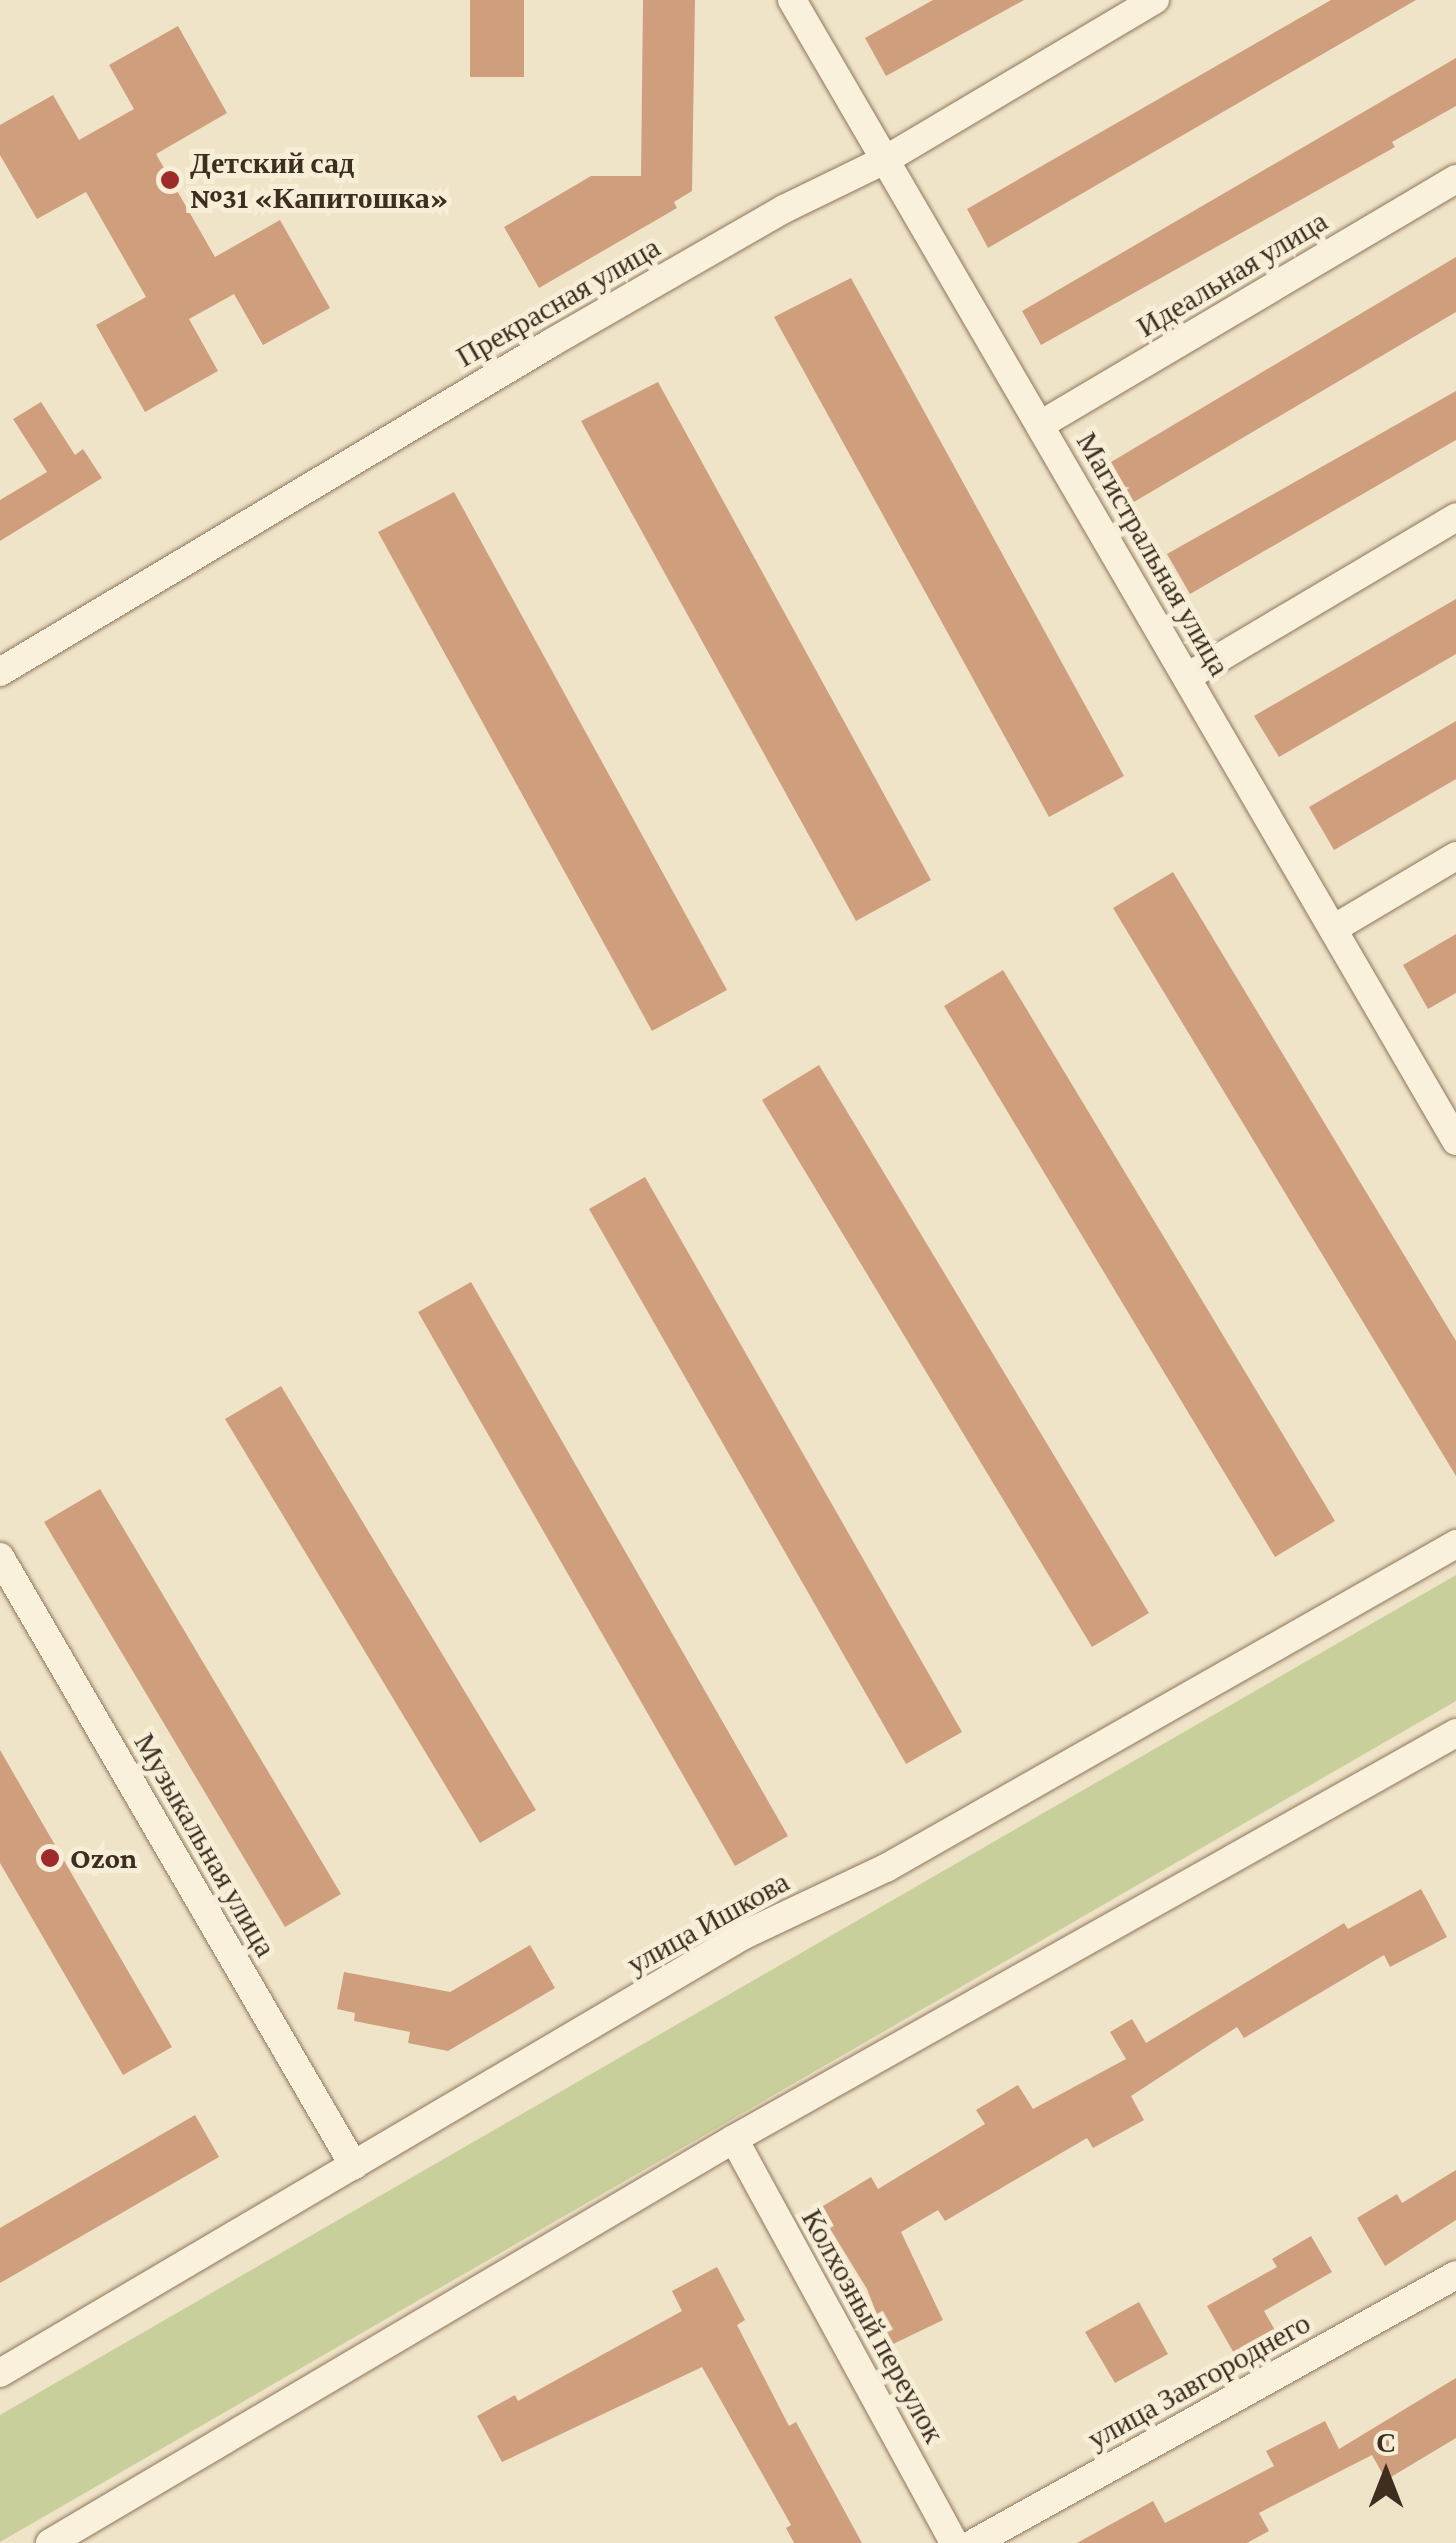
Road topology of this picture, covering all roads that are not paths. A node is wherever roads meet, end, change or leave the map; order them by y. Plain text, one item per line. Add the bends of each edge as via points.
1 (792, 0) edge
2 (1155, 0) edge
3 (884, 160) junction
4 (1456, 179) edge
5 (1040, 425) junction
6 (1456, 517) edge
7 (0, 672) edge
8 (1186, 677) junction
9 (1456, 856) edge
10 (1333, 929) junction
11 (1456, 1140) edge
12 (1456, 1544) edge
13 (0, 1557) edge
14 (1456, 1733) edge
15 (734, 2139) junction
16 (354, 2166) junction
17 (1456, 2275) edge
18 (0, 2373) edge
19 (50, 2543) edge
20 (954, 2543) edge
21 (974, 2543) edge

1 - 3 street, Магистральная улица
2 - 3 street, Прекрасная улица
3 - 5 street, Магистральная улица
3 - 7 street, Прекрасная улица via 584,324
4 - 5 street, Идеальная улица
5 - 8 street, Магистральная улица
6 - 8 street
8 - 10 street, Магистральная улица
9 - 10 street
10 - 11 street, Магистральная улица
12 - 16 street, улица Ишкова via 886,1868 744,1935
13 - 16 street, Музыкальная улица
14 - 15 street
15 - 19 street
15 - 20 street, Колхозный переулок
16 - 18 street, улица Ишкова
17 - 21 street, улица Завгороднего

